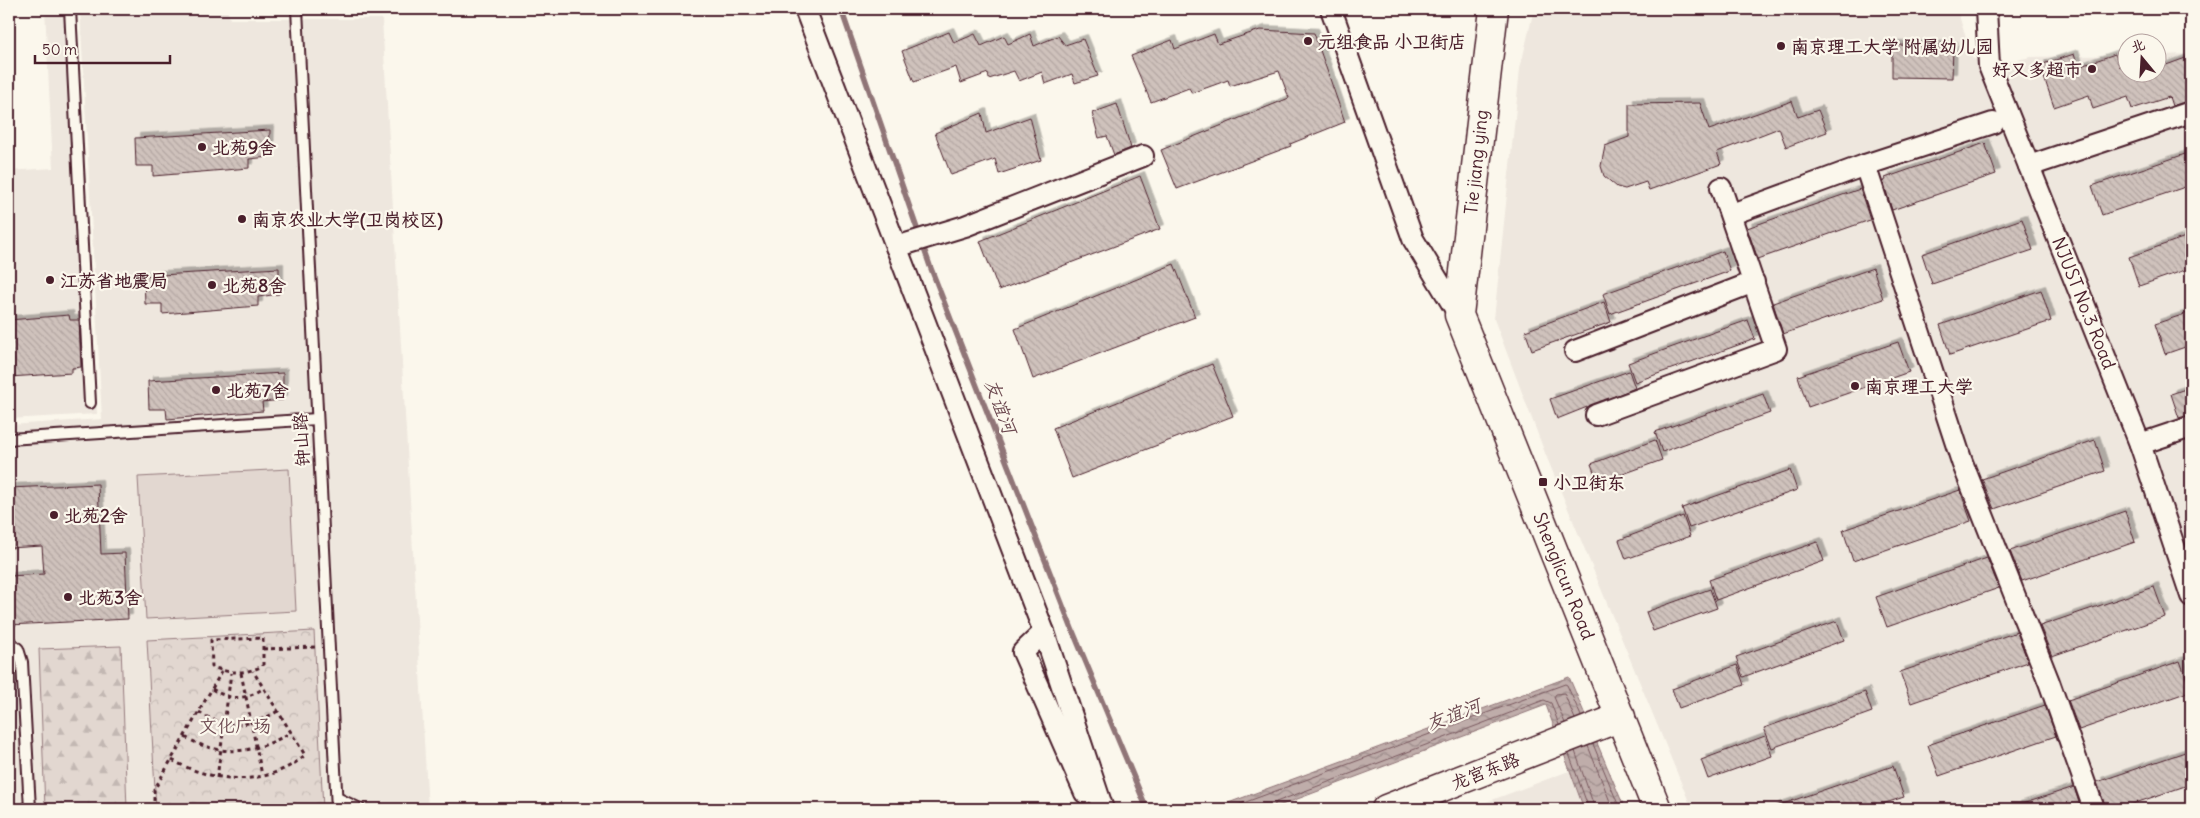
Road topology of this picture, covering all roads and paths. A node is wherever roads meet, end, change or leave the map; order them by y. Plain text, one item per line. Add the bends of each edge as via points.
1 (70, 9) edge
2 (297, 9) edge
3 (805, 9) edge
4 (1331, 9) edge
5 (1494, 9) edge
6 (1986, 9) edge
7 (2191, 112) edge
8 (1993, 123) dead end
9 (1143, 156) dead end
10 (1865, 165) junction
11 (2029, 166) junction
12 (1721, 188) dead end
13 (1732, 214) junction
14 (902, 245) junction
15 (1754, 282) junction
16 (1459, 315) junction
17 (1576, 351) dead end
18 (90, 403) dead end
19 (1596, 415) dead end
20 (317, 419) junction
21 (2191, 428) edge
22 (9, 439) edge
23 (2140, 444) junction
24 (2191, 596) edge
25 (1044, 632) junction
26 (9, 641) edge
27 (327, 646) junction
28 (263, 649) junction
29 (222, 671) junction
30 (252, 671) junction
31 (231, 673) junction
32 (241, 673) junction
33 (264, 688) junction
34 (212, 689) junction
35 (228, 697) junction
36 (246, 697) junction
37 (278, 711) junction
38 (199, 712) junction
39 (1609, 722) junction
40 (251, 723) junction
41 (224, 724) junction
42 (291, 732) junction
43 (185, 736) junction
44 (257, 749) junction
45 (221, 751) junction
46 (172, 760) junction
47 (262, 775) junction
48 (217, 778) junction
49 (337, 798) junction
50 (30, 809) edge
51 (154, 809) edge
52 (337, 809) edge
53 (360, 809) edge
54 (1092, 809) edge
55 (1103, 809) edge
56 (1386, 809) edge
57 (1657, 809) edge
58 (2094, 809) edge

1 - 18 lane
2 - 20 lane, 钟山路
3 - 14 street
4 - 16 street via 1413,239
5 - 16 street, Tie jiang ying
6 - 11 street, NJUST No.3 Road via 1989,66
7 - 11 street
8 - 10 street
9 - 14 street via 965,226
10 - 13 street
10 - 58 street via 1962,462 2052,690
11 - 23 street, NJUST No.3 Road
12 - 13 street
13 - 15 street
14 - 25 street
15 - 17 street
15 - 19 street via 1776,349
16 - 39 street, Shenglicun Road
20 - 22 lane
20 - 27 lane, 钟山路
21 - 23 street
23 - 24 street, NJUST No.3 Road
25 - 54 street via 1023,652
25 - 55 street
26 - 50 lane via 18,649 22,662
27 - 28 path
27 - 49 lane, 钟山路
28 - 29 path via 263,638 211,640 212,667
28 - 30 path via 264,666
29 - 31 path
29 - 34 path
30 - 32 path
30 - 33 path
31 - 32 path
31 - 35 path
32 - 36 path
33 - 36 path
33 - 37 path
34 - 35 path
34 - 38 path
35 - 36 path
35 - 41 path
36 - 40 path
37 - 40 path
37 - 42 path
38 - 41 path
38 - 43 path
39 - 56 street, 龙宫东路
39 - 57 street, Shenglicun Road
40 - 41 path
40 - 44 path
41 - 45 path
42 - 44 path
42 - 47 path via 305,756 288,767
43 - 45 path via 201,746
43 - 46 path
44 - 45 path
44 - 47 path
45 - 48 path
46 - 48 path
46 - 51 path via 154,790
47 - 48 path
49 - 52 lane, 钟山路
49 - 53 lane

